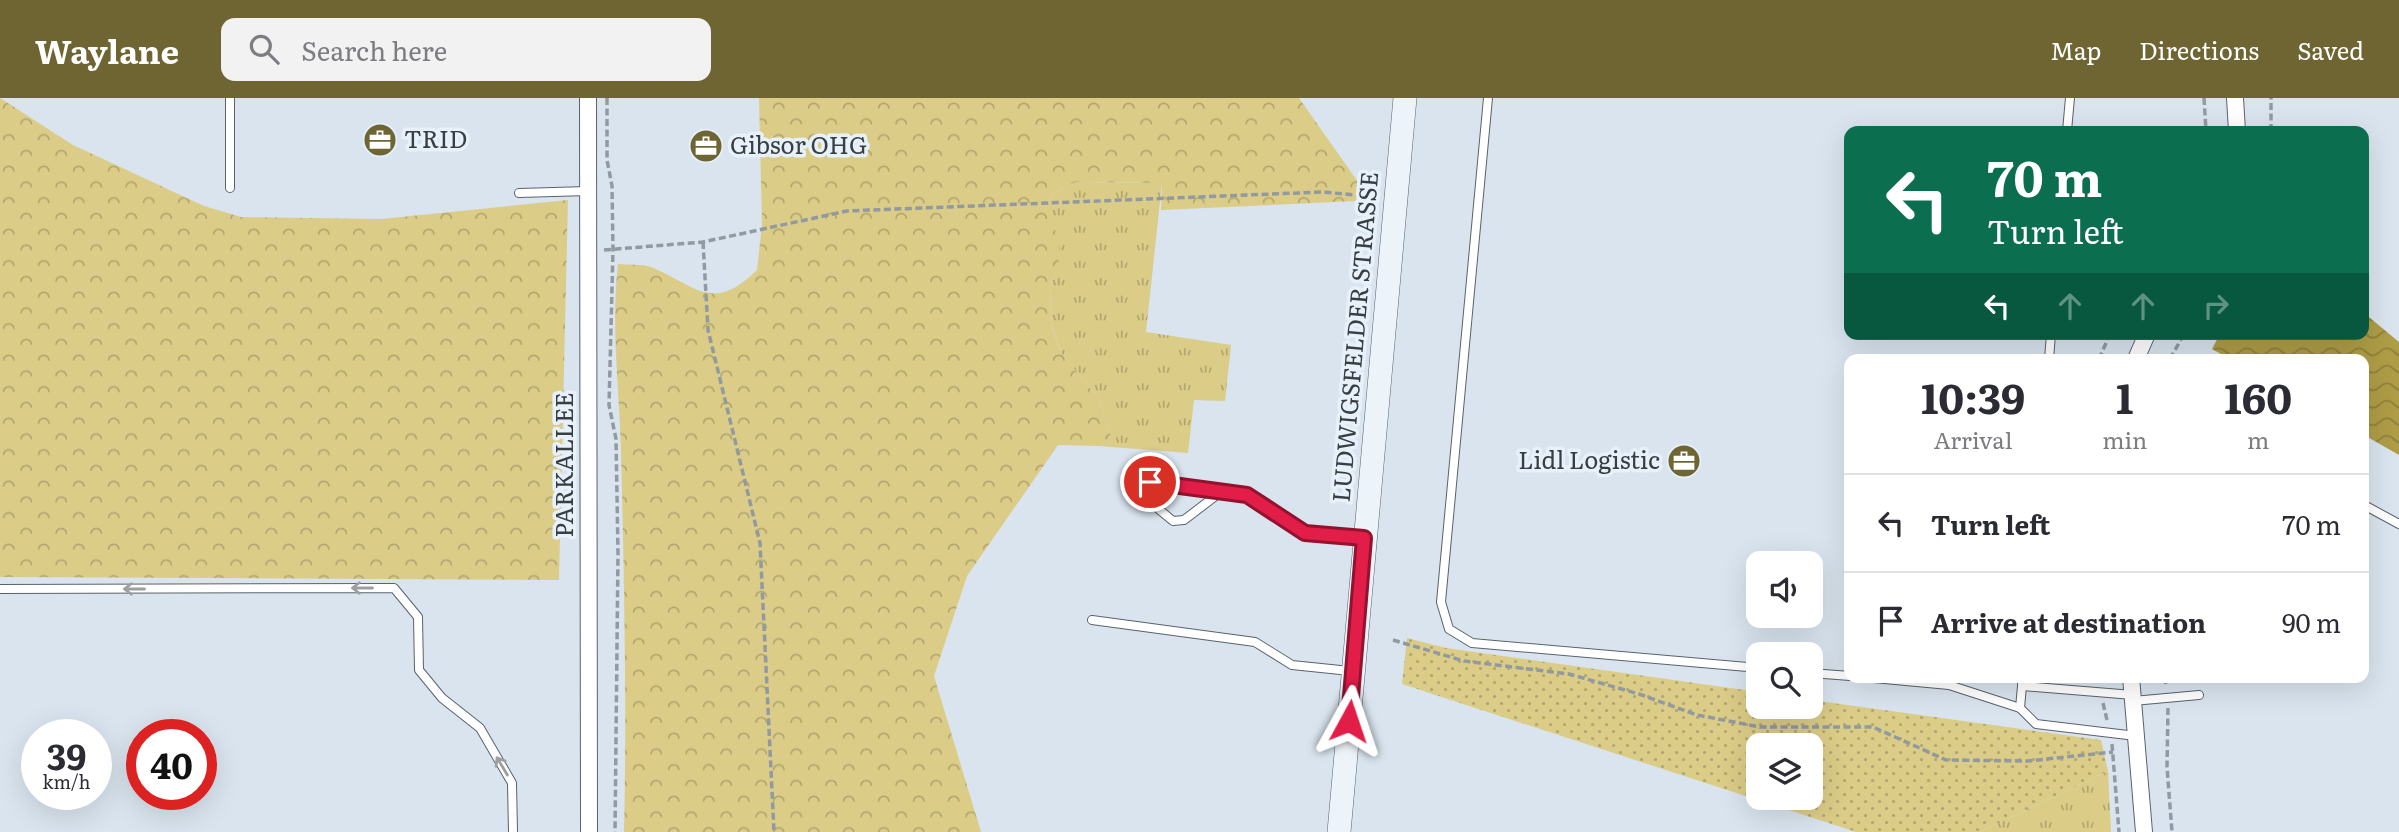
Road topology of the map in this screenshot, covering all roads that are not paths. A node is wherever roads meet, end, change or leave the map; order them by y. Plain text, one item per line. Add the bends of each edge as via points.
1 (230, 98) edge
2 (588, 98) edge
3 (1405, 98) edge
4 (1488, 98) edge
5 (2070, 98) edge
6 (2235, 98) edge
7 (2067, 126) edge
8 (2237, 126) edge
9 (230, 188) dead end
10 (588, 191) junction
11 (519, 193) dead end
12 (1222, 491) junction
13 (2369, 508) edge
14 (2399, 524) edge
15 (1364, 538) junction
16 (0, 589) edge
17 (1091, 620) dead end
18 (1746, 667) edge
19 (1353, 671) junction
20 (1823, 674) edge
21 (1844, 676) edge
22 (1928, 683) edge
23 (2022, 683) edge
24 (2030, 683) edge
25 (2132, 683) edge
26 (2199, 695) dead end
27 (2133, 698) junction
28 (2020, 708) junction
29 (2137, 736) junction
30 (513, 832) edge
31 (589, 832) edge
32 (1339, 832) edge
33 (2144, 832) edge

1 - 9 lane
2 - 10 street, PARKALLEE
3 - 15 street, LUDWIGSFELDER STRASSE
4 - 18 lane via 1441,602 1449,629 1472,643
5 - 7 lane
6 - 8 street
10 - 11 lane
10 - 31 street, PARKALLEE
12 - 12 lane via 1162,483 1150,482 1156,507 1173,521 1184,520
12 - 15 lane via 1247,495 1305,533
13 - 14 lane
15 - 19 street, LUDWIGSFELDER STRASSE
30 -> 16 lane via 512,783 480,728 442,698 419,670 418,617 394,588
17 - 19 lane via 1255,642 1292,665
19 - 32 street, LUDWIGSFELDER STRASSE
20 - 21 lane
22 - 28 lane via 1949,685
23 - 28 lane
24 - 27 lane
25 - 27 street
26 - 27 lane
27 - 29 street
28 - 29 lane via 2036,724
29 - 33 street

